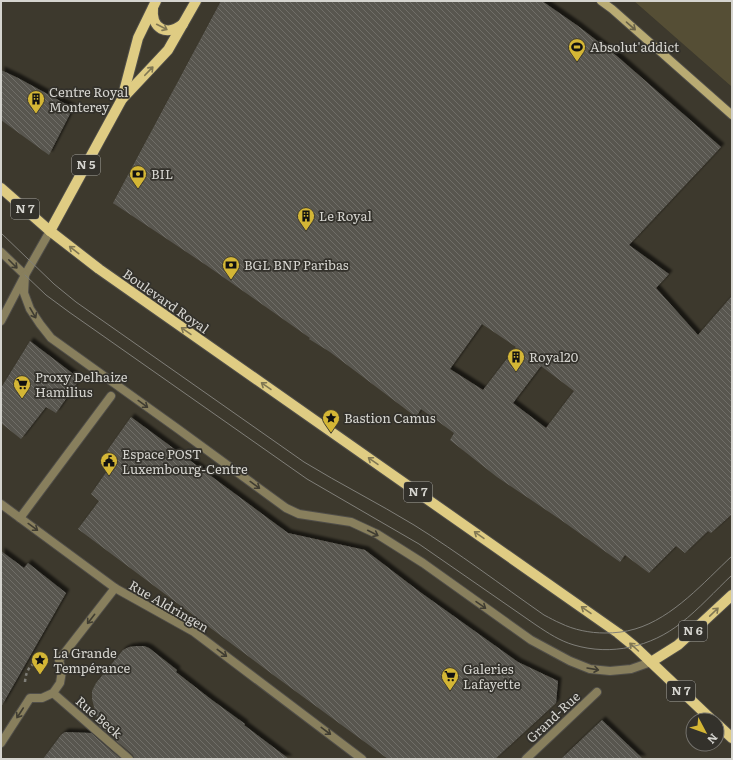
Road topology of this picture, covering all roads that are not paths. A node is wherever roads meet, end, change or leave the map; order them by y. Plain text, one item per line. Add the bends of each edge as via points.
1 (196, 1) edge
2 (601, 1) edge
3 (155, 5) edge
4 (183, 24) junction
5 (122, 99) junction
6 (732, 115) edge
7 (1, 188) edge
8 (50, 231) junction
9 (1, 252) edge
10 (25, 276) junction
11 (1, 321) edge
12 (112, 396) dead end
13 (1, 504) edge
14 (20, 518) junction
15 (115, 588) junction
16 (732, 595) edge
17 (651, 662) junction
18 (596, 692) dead end
19 (53, 693) junction
20 (704, 712) edge
21 (1, 743) edge
22 (130, 759) edge
23 (362, 759) edge
24 (526, 759) edge

1 - 4 main road, N 5
2 -> 6 main road
3 -> 4 main road, N 5 via 152,16 162,29 169,31
3 - 5 main road, N 5 via 138,38
5 -> 4 main road, N 5 via 168,50
5 - 8 main road, N 5
7 - 8 main road, N 7
8 - 10 street
17 -> 8 main road, Boulevard Royal / N 7 via 618,633 99,270
9 -> 10 street
10 - 11 street
10 -> 17 street via 24,293 30,309 51,338 286,508 299,514 351,522 376,534 423,563 530,640 570,662 590,669 610,671 631,669
12 - 14 street
13 - 14 street, Rue Aldringen
14 -> 15 street, Rue Aldringen
15 -> 19 street via 58,660 62,671 60,683
15 -> 23 street, Rue Aldringen via 194,632
17 -> 16 main road, N 6 via 678,645
17 - 20 main road, N 7
18 - 24 street, Grand-Rue
19 -> 21 street via 42,698 30,698
19 - 22 street, Rue Beck

